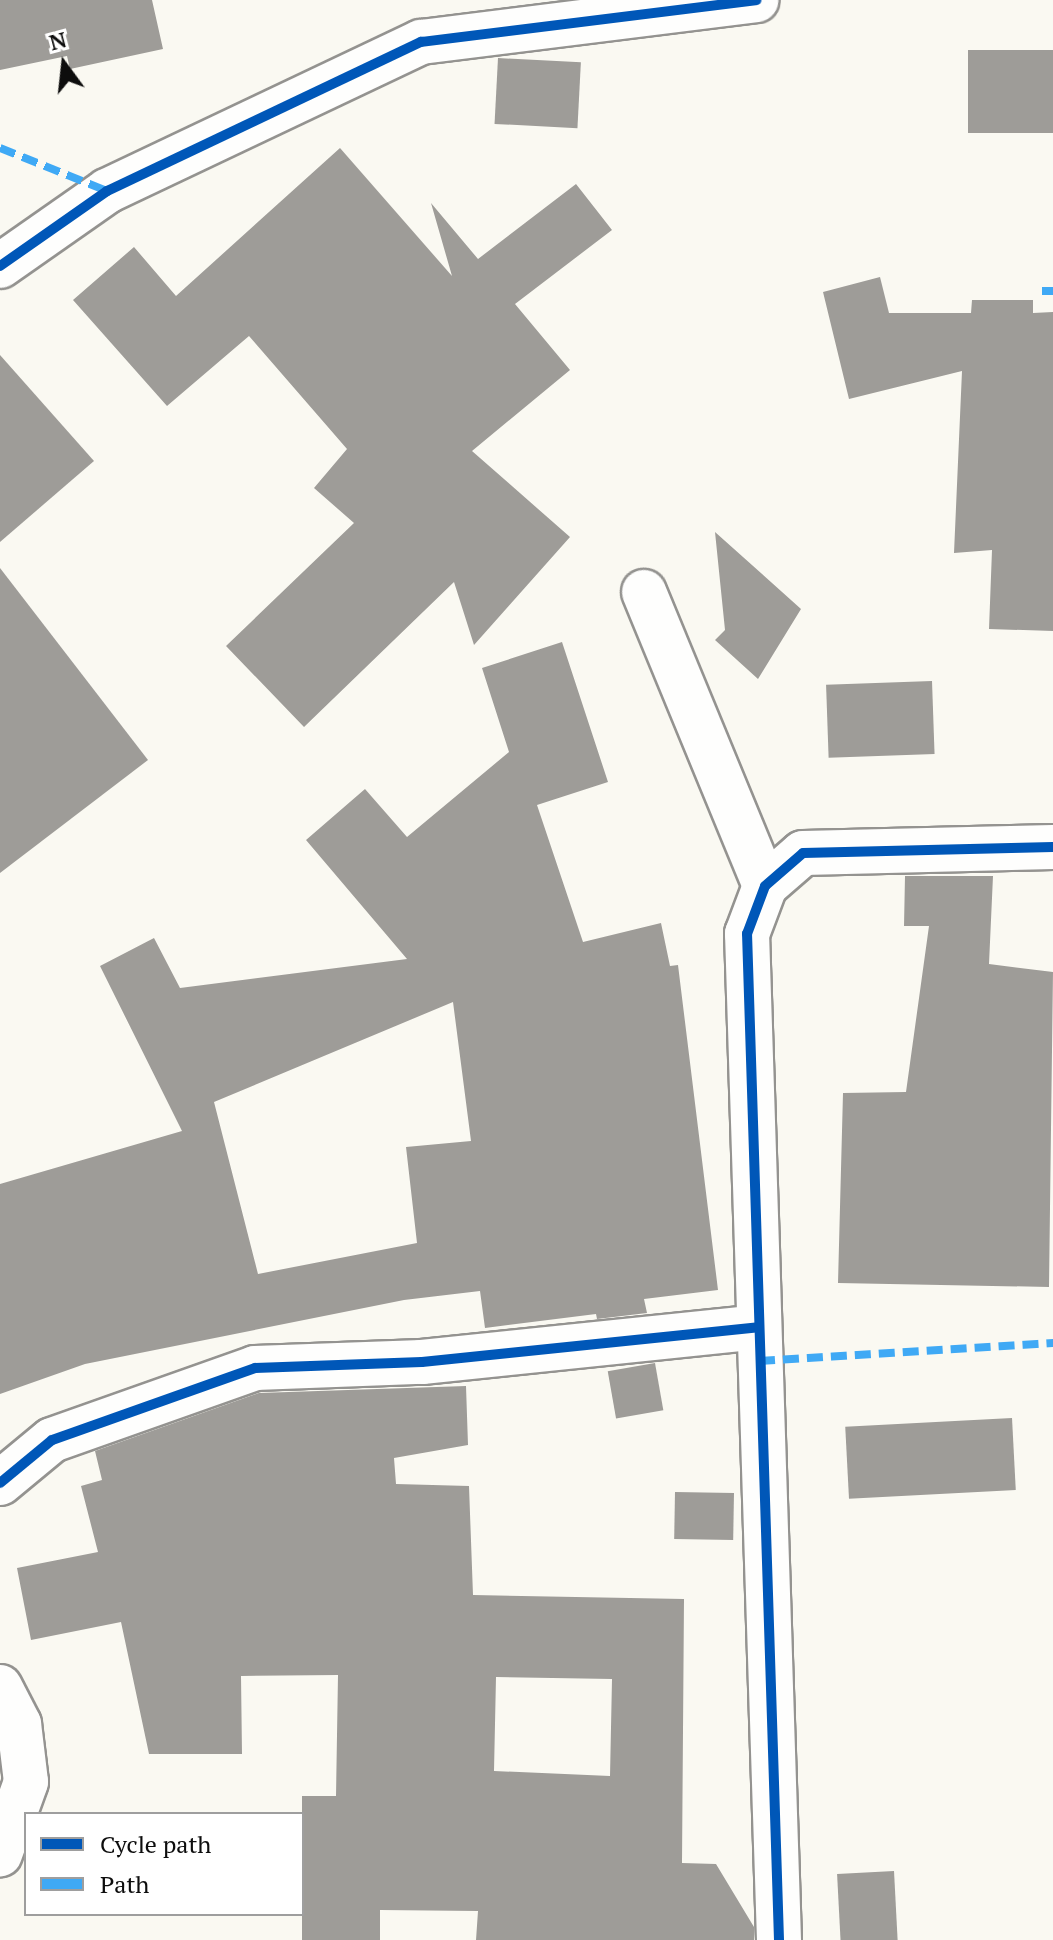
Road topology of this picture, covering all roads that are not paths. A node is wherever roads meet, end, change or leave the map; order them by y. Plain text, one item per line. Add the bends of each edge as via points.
1 (756, 0) edge
2 (0, 266) edge
3 (644, 592) dead end
4 (1053, 847) edge
5 (765, 886) junction
6 (758, 1327) junction
7 (0, 1483) edge
8 (0, 1687) edge
9 (0, 1854) edge
10 (779, 1940) edge

1 - 2 street via 421,42 107,191
3 - 5 street
4 - 5 street via 803,853
5 - 6 street via 747,934
6 - 7 street via 422,1362 255,1368 52,1440
6 - 10 street
8 - 9 street via 19,1724 26,1782

